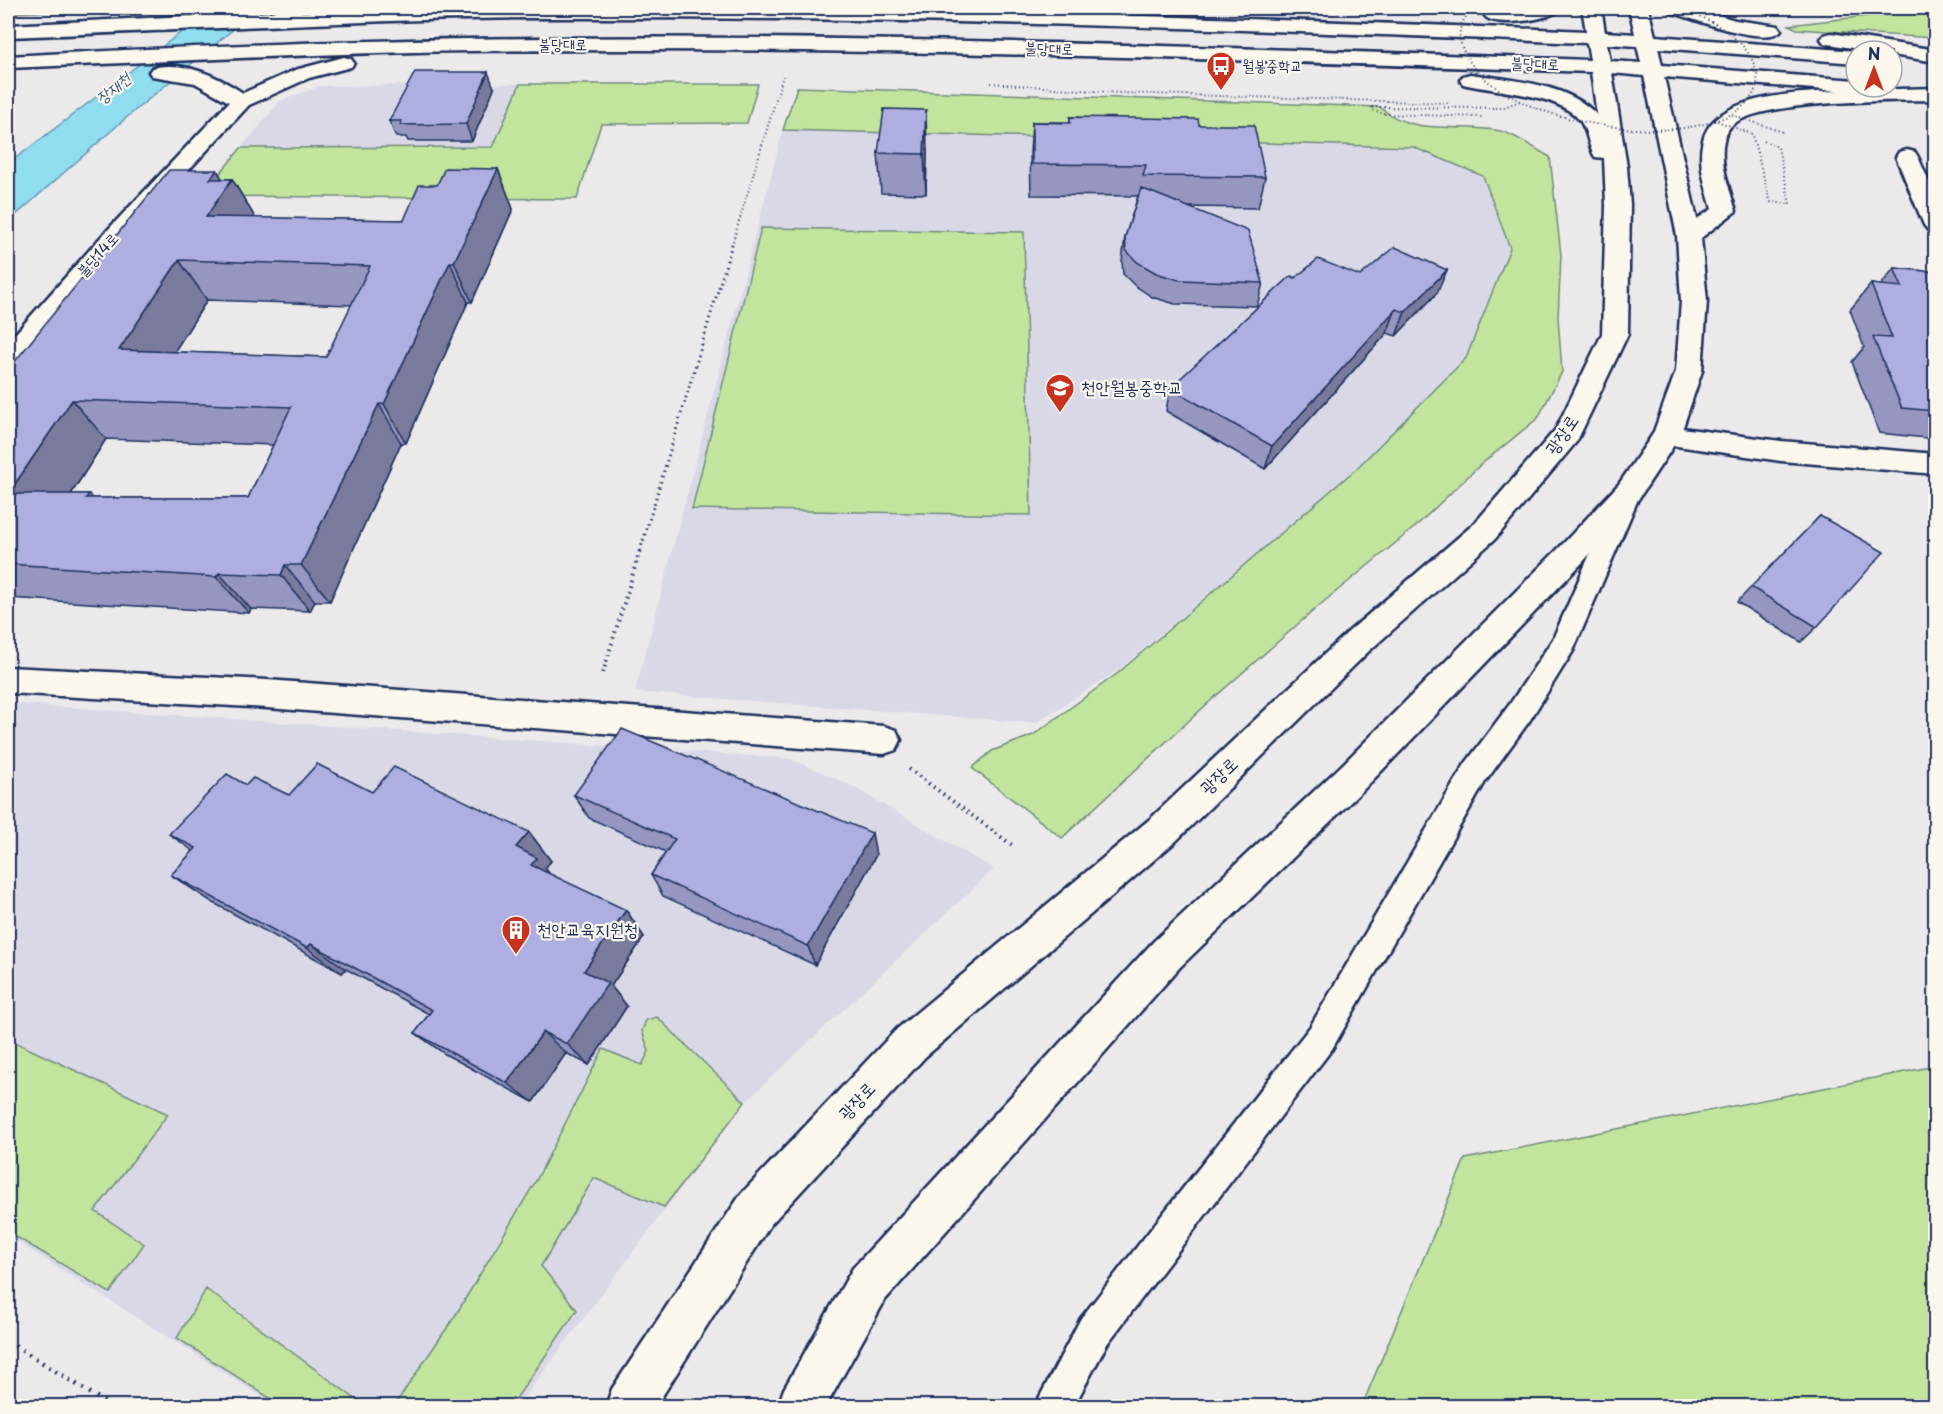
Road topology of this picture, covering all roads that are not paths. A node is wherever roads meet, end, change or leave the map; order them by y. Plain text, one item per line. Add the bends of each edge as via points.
1 (309, 8) edge
2 (1552, 8) edge
3 (1592, 8) edge
4 (1640, 8) edge
5 (1680, 8) edge
6 (470, 10) edge
7 (271, 18) junction
8 (1393, 29) junction
9 (8, 31) edge
10 (1596, 37) junction
11 (1646, 41) junction
12 (446, 46) junction
13 (1844, 56) edge
14 (1935, 56) edge
15 (1312, 57) junction
16 (51, 60) junction
17 (1904, 60) edge
18 (8, 62) edge
19 (1935, 63) edge
20 (1600, 66) junction
21 (1652, 70) junction
22 (1844, 85) edge
23 (1904, 90) edge
24 (1935, 93) edge
25 (242, 101) junction
26 (1907, 157) dead end
27 (1616, 167) junction
28 (1935, 225) edge
29 (1689, 236) junction
30 (8, 358) edge
31 (1666, 436) junction
32 (1935, 464) edge
33 (1629, 491) junction
34 (8, 680) edge
35 (894, 752) road end
36 (629, 1407) edge
37 (801, 1407) edge
38 (1054, 1407) edge

1 - 7 main road
2 - 8 main road via 1535,14 1449,20
3 - 10 main road, 광장로
4 - 11 main road
5 - 14 main road via 1733,26
6 - 7 main road, 불당대로
6 - 8 main road, 불당대로
7 - 9 main road
8 - 10 main road, 불당대로
10 - 11 main road, 불당대로
10 - 20 main road, 광장로
11 - 13 main road, 불당대로
11 - 21 main road
12 - 15 main road, 불당대로 via 837,45
12 - 16 main road, 불당대로
12 - 25 main road via 302,74
15 - 20 main road, 불당대로
15 - 27 main road via 1527,88 1589,118 1602,152
16 - 18 main road
16 - 25 main road via 75,69 107,73 175,71 217,84
17 - 19 main road
20 - 21 main road, 불당대로
20 - 27 main road, 광장로
21 - 22 main road, 불당대로
21 - 29 main road
23 - 24 main road
24 - 29 main road via 1772,102 1745,109 1722,122 1712,146 1712,162 1724,211
25 - 30 main road, 불당14로 via 110,241
26 - 28 main road
27 - 36 main road, 광장로 via 1615,334 1567,434 1485,531 1358,642 1163,830 911,1043 756,1209
29 - 31 main road via 1694,301 1689,371
31 - 32 main road
31 - 33 main road
33 - 37 main road via 1362,767 1167,954 869,1284
33 - 38 lane via 1564,644 1475,773 1321,1038 1094,1331
34 - 35 main road via 267,694

